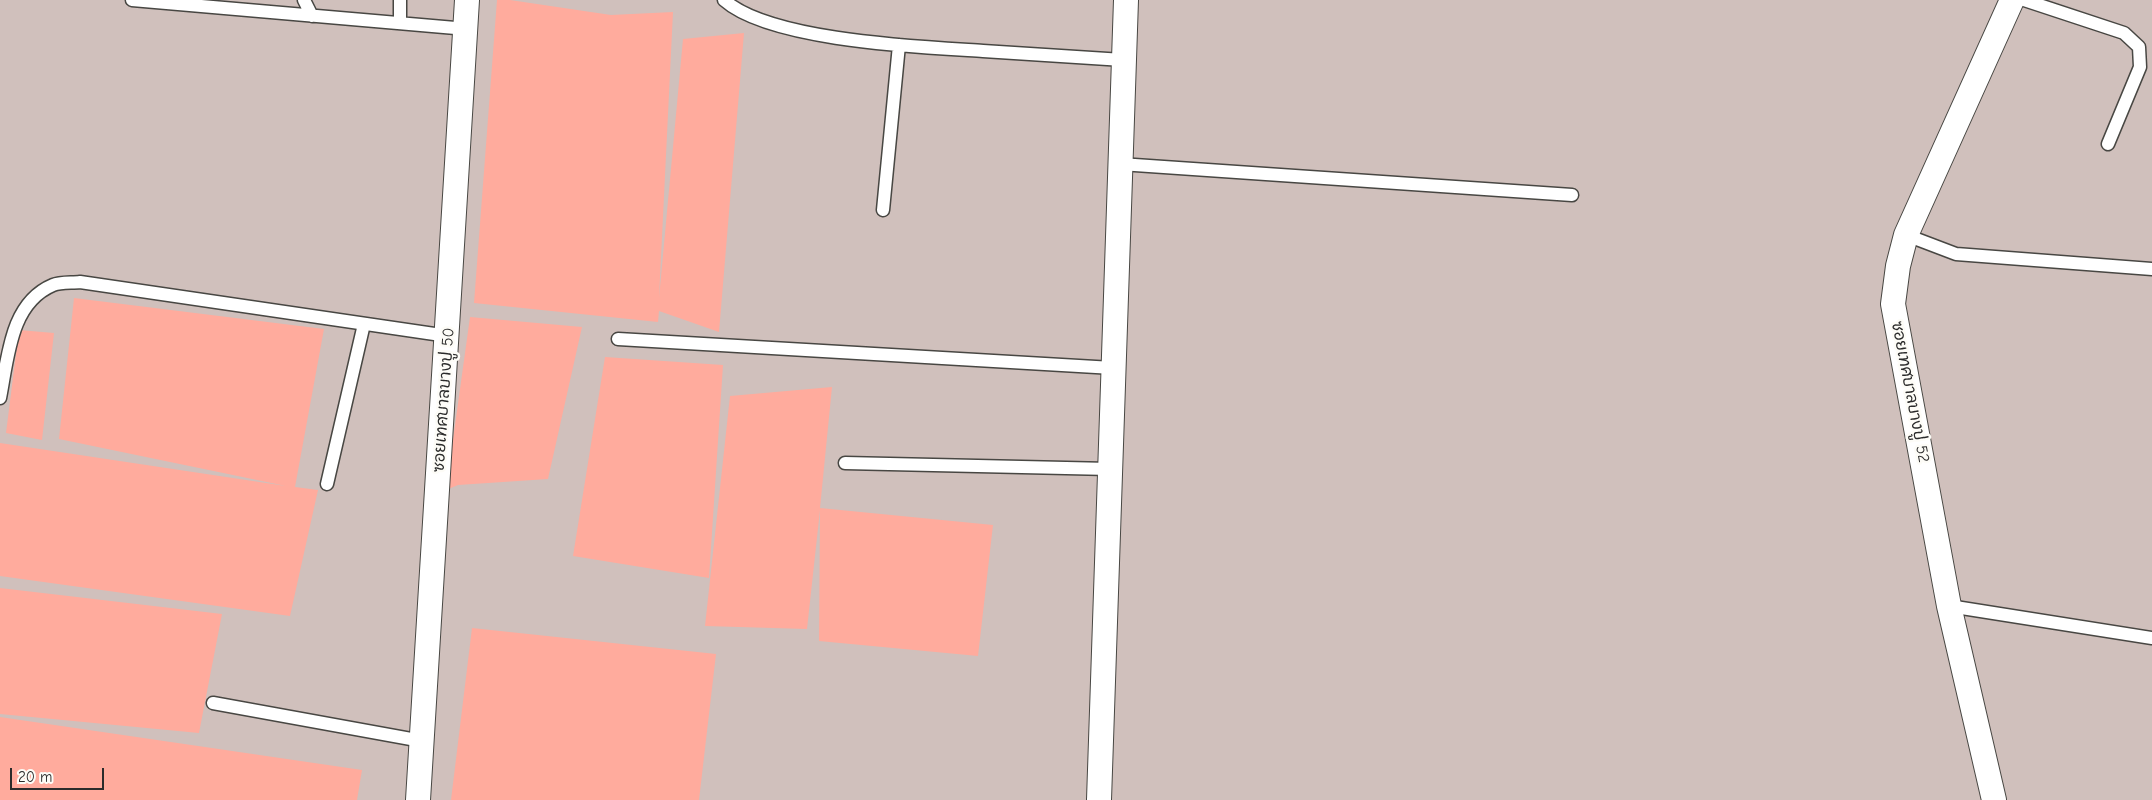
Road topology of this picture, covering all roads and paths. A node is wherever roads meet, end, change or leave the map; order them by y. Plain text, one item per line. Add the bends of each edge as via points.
1 (132, 0) edge
2 (304, 0) edge
3 (400, 0) edge
4 (467, 0) edge
5 (724, 0) edge
6 (1126, 0) edge
7 (2012, 0) edge
8 (2024, 0) edge
9 (312, 16) junction
10 (400, 23) junction
11 (467, 29) junction
12 (898, 45) junction
13 (1123, 60) junction
14 (2108, 144) dead end
15 (1120, 164) junction
16 (1572, 195) dead end
17 (883, 210) dead end
18 (1906, 235) junction
19 (2152, 269) edge
20 (364, 324) junction
21 (448, 336) junction
22 (618, 339) dead end
23 (1113, 368) junction
24 (0, 398) edge
25 (845, 463) dead end
26 (1110, 469) junction
27 (327, 484) dead end
28 (1949, 606) junction
29 (2152, 638) edge
30 (213, 702) dead end
31 (422, 741) junction
32 (418, 800) edge
33 (1098, 800) edge
34 (1994, 800) edge

1 - 9 lane
2 - 9 lane
3 - 10 lane
4 - 11 street, ซอยเทศบาลบางปู 50
5 - 12 lane via 756,18 802,32
6 - 13 street
7 - 18 street, ซอยเทศบาลบางปู 52
8 - 14 lane via 2124,33 2139,47 2140,67
9 - 10 lane
10 - 11 lane
11 - 21 street, ซอยเทศบาลบางปู 50
12 - 13 lane
12 - 17 lane
13 - 15 street
15 - 16 lane
15 - 23 street
18 - 19 lane via 1956,254
18 - 28 street, ซอยเทศบาลบางปู 52 via 1893,304
20 - 21 lane
20 - 24 lane via 80,282 54,284 28,302 14,329
20 - 27 lane
21 - 31 street, ซอยเทศบาลบางปู 50
22 - 23 lane
23 - 26 street
25 - 26 lane
26 - 33 street
28 - 29 lane
28 - 34 street, ซอยเทศบาลบางปู 52
30 - 31 lane
31 - 32 street, ซอยเทศบาลบางปู 50

